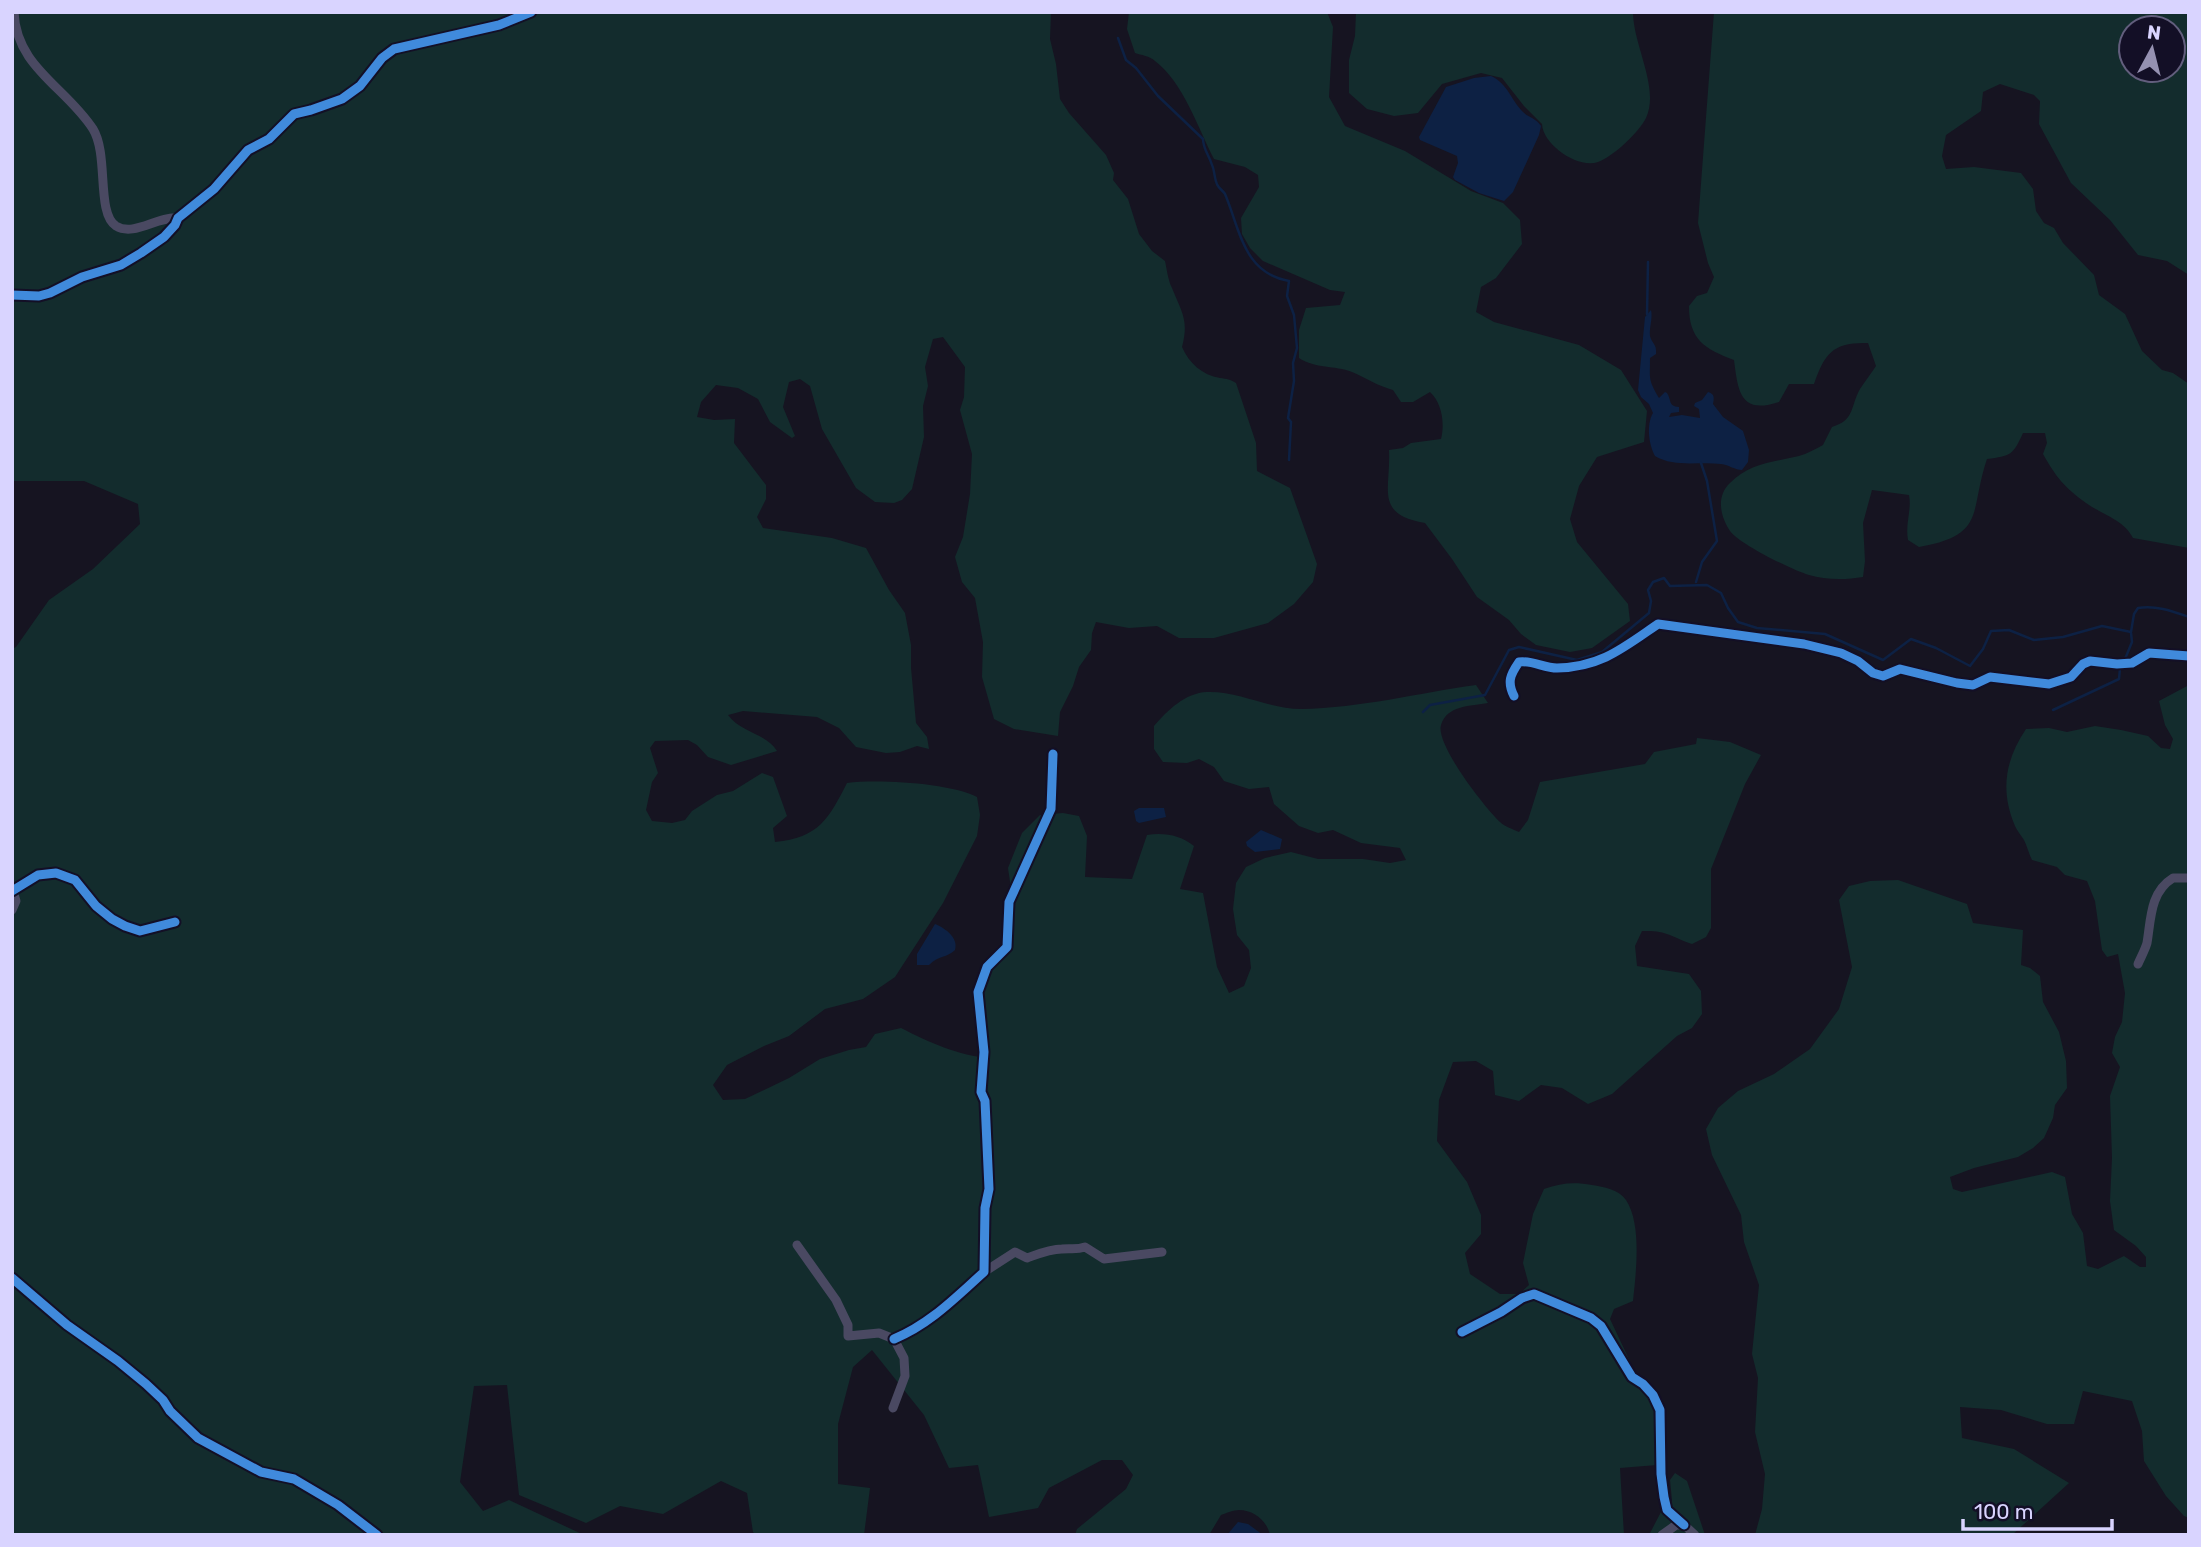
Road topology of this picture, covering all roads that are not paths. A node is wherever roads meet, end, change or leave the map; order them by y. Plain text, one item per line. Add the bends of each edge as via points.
1 (14, 12) edge
2 (531, 12) edge
3 (178, 218) junction
4 (12, 295) edge
5 (2189, 656) edge
6 (1514, 696) dead end
7 (1053, 754) dead end
8 (2189, 878) edge
9 (13, 891) edge
10 (12, 909) edge
11 (175, 922) dead end
12 (2138, 964) dead end
13 (797, 1245) dead end
14 (1162, 1252) dead end
15 (984, 1272) junction
16 (12, 1278) edge
17 (1462, 1332) dead end
18 (894, 1339) junction
19 (893, 1408) dead end
20 (1684, 1525) junction
21 (377, 1535) edge
22 (1662, 1535) edge
23 (1695, 1535) edge

1 - 3 street via 27,56 98,138 105,209 112,223 134,229 167,216
2 - 3 street via 499,25 387,52 369,76 342,99 294,114 269,139 248,150 214,189
3 - 4 street via 164,237 121,265 39,296
5 - 6 street via 2150,653 2132,663 2090,661 2071,677 2049,684 1990,677 1973,685 1900,669 1883,676 1841,653 1804,644 1658,625 1613,655 1578,667 1519,662 1509,676
7 - 15 street via 1051,809 1009,902 1007,947 987,967 978,992 989,1178
8 - 12 street via 2173,878 2158,891
9 - 10 street via 16,901
9 - 11 street via 38,875 56,873 75,880 96,906 125,926 140,931
13 - 18 street via 836,1300 848,1336 880,1333
14 - 15 street via 1104,1259 1086,1247 1027,1258 1015,1252
15 - 18 street via 917,1330
16 - 21 street via 146,1384 198,1438 261,1472 294,1479
17 - 20 street via 1534,1294 1601,1326 1624,1367 1653,1395 1660,1410 1664,1497 1667,1510
18 - 19 street via 904,1358 905,1376
20 - 22 street
20 - 23 street

